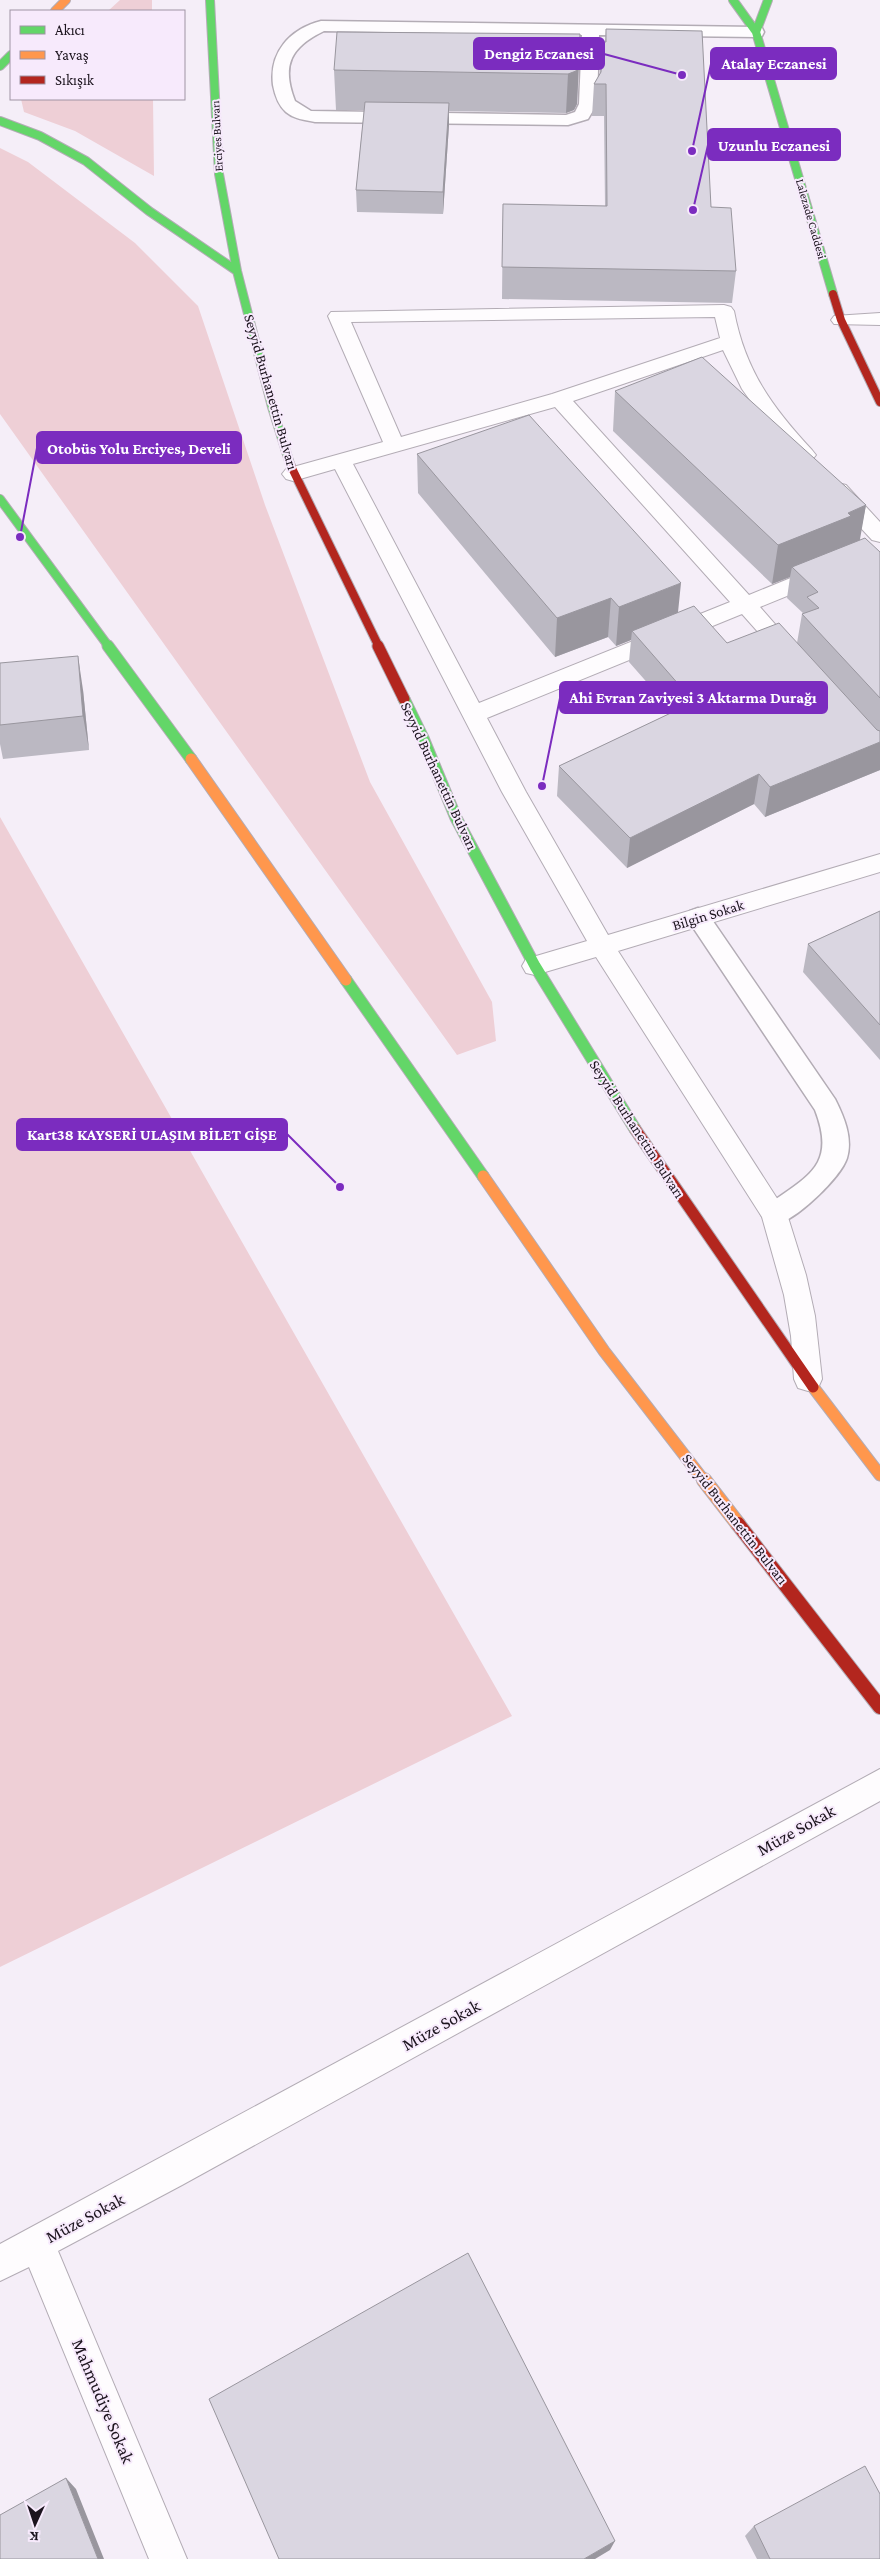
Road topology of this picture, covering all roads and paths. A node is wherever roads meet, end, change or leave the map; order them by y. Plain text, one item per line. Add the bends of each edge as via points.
1 (66, 0) edge
2 (210, 0) edge
3 (733, 0) edge
4 (768, 0) edge
5 (56, 10) edge
6 (591, 30) junction
7 (756, 32) junction
8 (10, 55) edge
9 (0, 66) edge
10 (0, 121) edge
11 (237, 271) junction
12 (880, 319) edge
13 (841, 320) junction
14 (730, 341) junction
15 (559, 399) junction
16 (880, 402) edge
17 (395, 446) junction
18 (341, 461) junction
19 (293, 474) junction
20 (0, 499) edge
21 (877, 546) edge
22 (844, 565) edge
23 (744, 604) junction
24 (802, 668) edge
25 (475, 714) junction
26 (880, 863) edge
27 (698, 917) junction
28 (602, 946) junction
29 (535, 966) junction
30 (774, 1214) junction
31 (808, 1380) junction
32 (880, 1475) edge
33 (880, 1707) edge
34 (880, 1784) edge
35 (37, 2244) junction
36 (0, 2263) edge
37 (168, 2559) edge

1 - 5 main road
2 - 11 main road, Erciyes Bulvarı via 219,174
3 - 7 main road, Lalezade Caddesi
4 - 7 main road
6 - 6 lane via 322,26 305,34 285,52 280,70 285,101 291,108 315,117 568,120 582,115 588,104
6 - 7 lane
7 - 13 main road, Lalezade Caddesi
8 - 9 main road
10 - 11 main road via 40,136 86,161 150,211
11 - 19 main road, Seyyid Burhanettin Bulvarı
12 - 13 street
13 - 16 main road, Lalezade Caddesi
14 - 15 street
14 - 17 street via 724,311 338,316
14 - 21 street via 756,398 824,475
15 - 17 street
15 - 23 street
17 - 18 street
18 - 19 street
18 - 25 street
19 - 29 main road, Seyyid Burhanettin Bulvarı via 423,738 456,818
20 - 33 main road, Seyyid Burhanettin Bulvarı via 210,784 604,1350
22 - 23 street
23 - 24 street
23 - 25 street
25 - 28 street via 514,792
26 - 27 street, Bilgin Sokak
27 - 28 street, Bilgin Sokak
27 - 30 lane via 835,1124 837,1143 830,1171
28 - 29 street, Bilgin Sokak
28 - 30 street
29 - 31 main road, Seyyid Burhanettin Bulvarı via 654,1159
30 - 31 street via 791,1263 803,1315
31 - 32 main road, Seyyid Burhanettin Bulvarı
34 - 35 street, Müze Sokak
35 - 36 street, Müze Sokak
35 - 37 street, Mahmudiye Sokak

